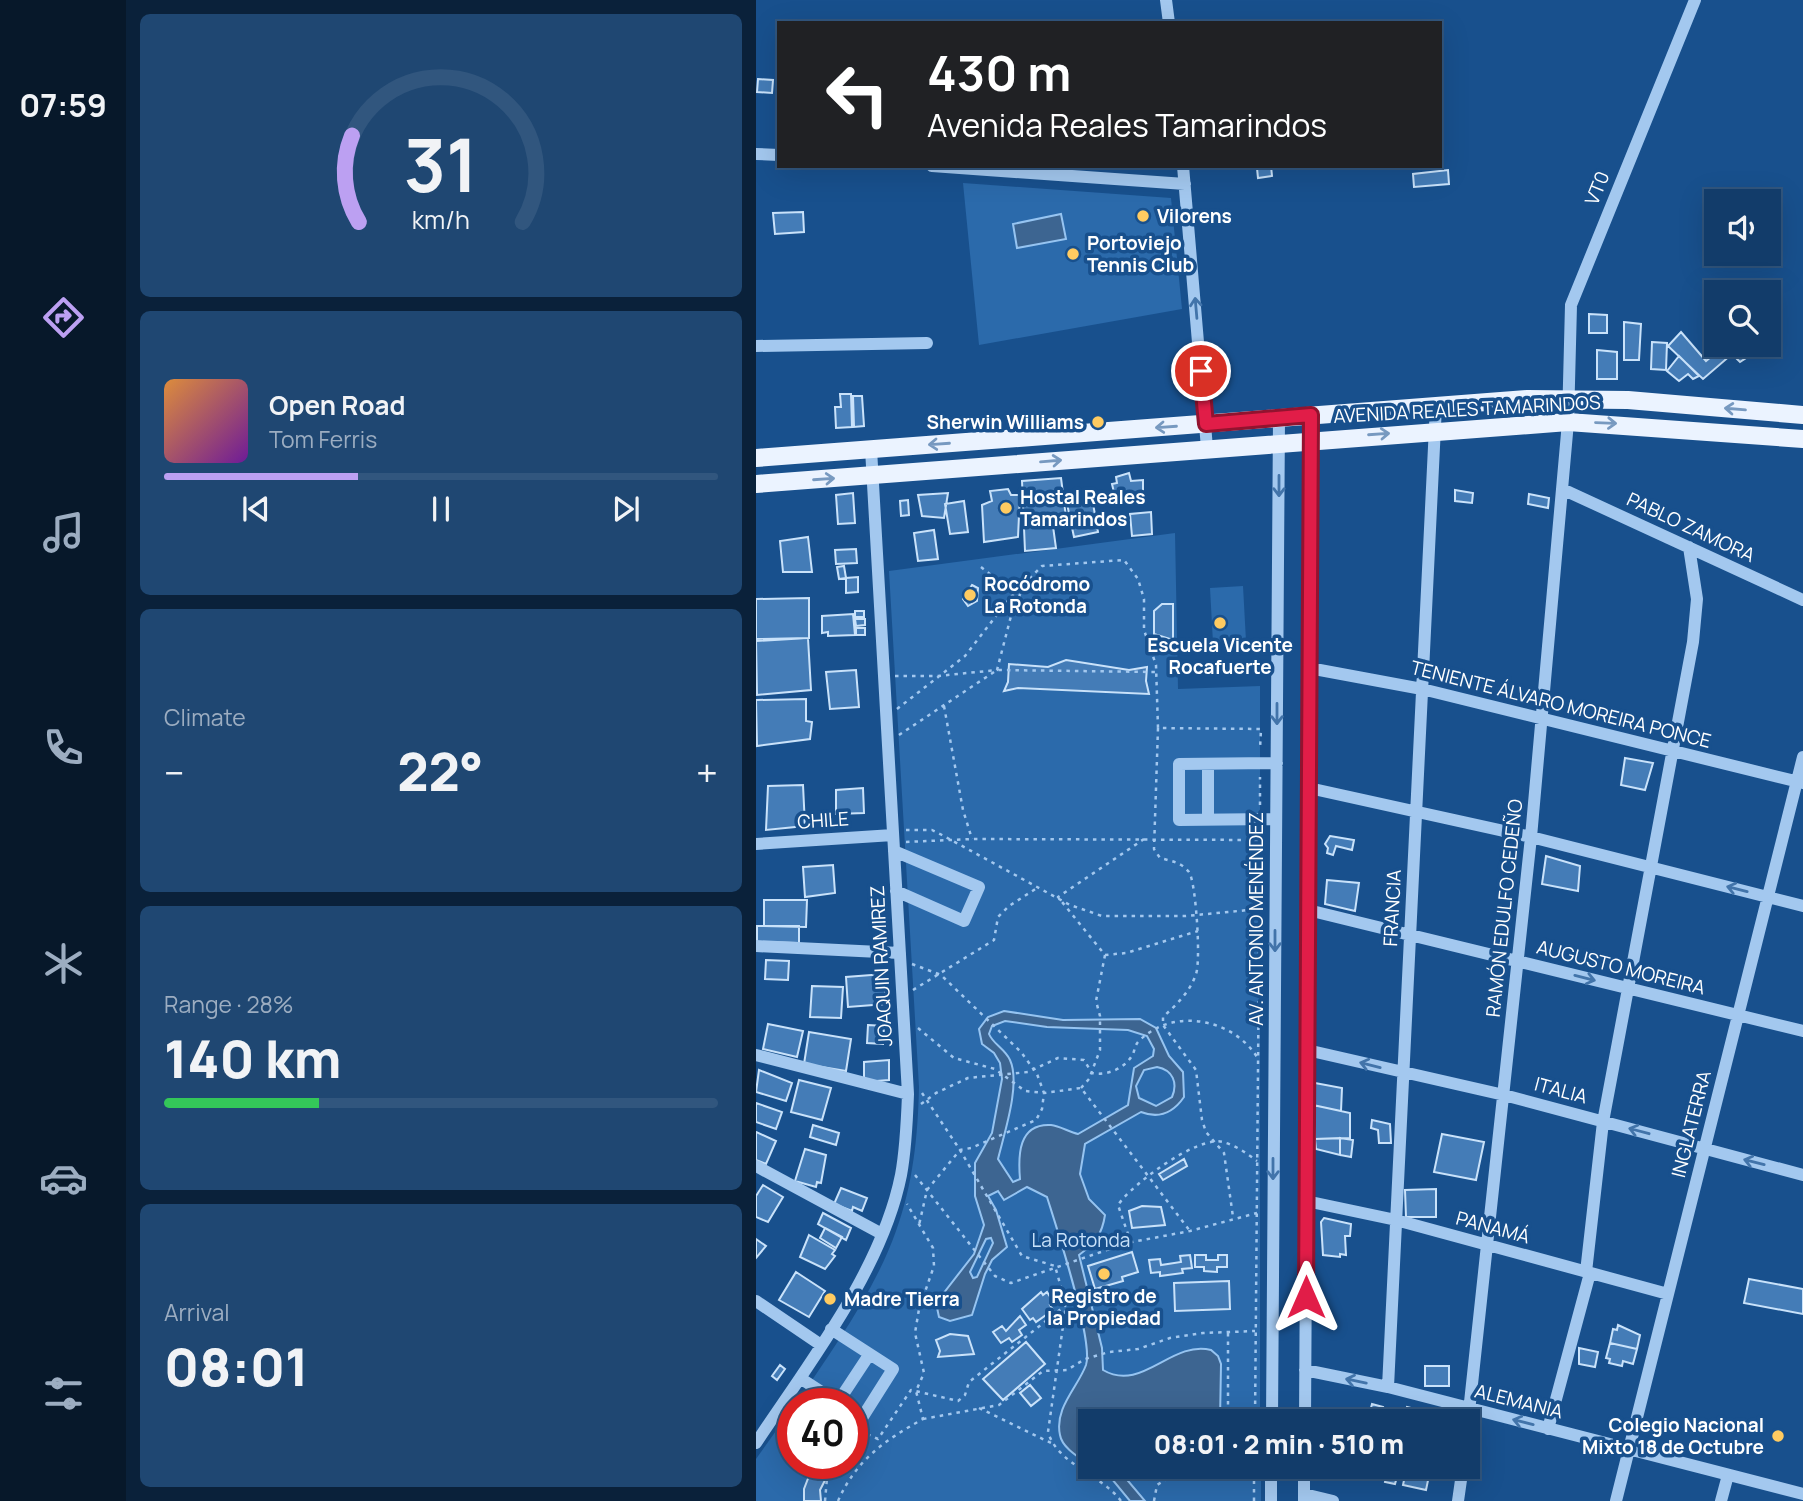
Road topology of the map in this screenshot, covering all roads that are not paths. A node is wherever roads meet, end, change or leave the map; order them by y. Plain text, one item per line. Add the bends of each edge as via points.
1 (1166, 0) edge
2 (1695, 0) edge
3 (1169, 21) edge
4 (756, 154) edge
5 (777, 155) edge
6 (960, 168) edge
7 (1183, 168) edge
8 (1185, 184) junction
9 (927, 343) dead end
10 (756, 346) edge
11 (1569, 398) junction
12 (1436, 406) junction
13 (1311, 415) junction
14 (1803, 415) edge
15 (1279, 418) junction
16 (1568, 422) junction
17 (1206, 424) junction
18 (1435, 430) junction
19 (1311, 439) junction
20 (1803, 439) edge
21 (1279, 442) junction
22 (1207, 448) junction
23 (871, 449) junction
24 (756, 458) edge
25 (873, 475) junction
26 (756, 484) edge
27 (1562, 489) junction
28 (1689, 547) junction
29 (1803, 600) edge
30 (1310, 668) junction
31 (1422, 689) junction
32 (1542, 718) junction
33 (1673, 751) junction
34 (1803, 757) edge
35 (1277, 763) junction
36 (1208, 764) junction
37 (1800, 782) edge
38 (1309, 788) junction
39 (1416, 811) junction
40 (1276, 819) junction
41 (1208, 820) junction
42 (1531, 837) junction
43 (898, 840) junction
44 (756, 844) edge
45 (1651, 868) junction
46 (896, 891) junction
47 (1768, 897) junction
48 (1803, 906) edge
49 (1308, 910) junction
50 (1410, 935) junction
51 (756, 946) edge
52 (900, 953) junction
53 (1518, 962) junction
54 (1628, 988) junction
55 (1738, 1015) junction
56 (1803, 1031) edge
57 (1307, 1049) junction
58 (756, 1055) edge
59 (1404, 1073) junction
60 (914, 1091) junction
61 (1504, 1095) junction
62 (1603, 1122) junction
63 (1704, 1149) junction
64 (756, 1166) edge
65 (1803, 1175) edge
66 (1306, 1200) junction
67 (1396, 1220) junction
68 (882, 1234) junction
69 (1487, 1245) junction
70 (1588, 1273) junction
71 (1668, 1294) junction
72 (756, 1301) edge
73 (831, 1329) junction
74 (821, 1345) junction
75 (869, 1354) junction
76 (1305, 1370) junction
77 (800, 1377) junction
78 (1388, 1387) junction
79 (816, 1388) edge
80 (848, 1388) edge
81 (868, 1409) edge
82 (1272, 1409) edge
83 (1305, 1409) edge
84 (1452, 1409) edge
85 (1470, 1409) edge
86 (1480, 1417) edge
87 (1548, 1429) junction
88 (758, 1435) edge
89 (1629, 1449) junction
90 (1728, 1475) junction
91 (1271, 1479) edge
92 (1304, 1479) edge
93 (1461, 1479) edge
94 (1803, 1494) edge
95 (1304, 1497) edge
96 (1271, 1501) edge
97 (1334, 1501) edge
98 (1458, 1501) edge
99 (1616, 1501) edge
100 (1721, 1501) edge

1 - 3 street
2 - 11 street, VT0 via 1571,305
4 - 5 street
6 - 8 street
7 - 8 street
17 -> 8 street
9 - 10 street
11 - 12 main road, AVENIDA REALES TAMARINDOS
14 -> 11 main road, AVENIDA REALES TAMARINDOS
11 - 16 street, RAMÓN EDULFO CEDEÑO
12 - 13 main road, AVENIDA REALES TAMARINDOS
12 - 18 street, FRANCIA
13 - 15 main road, AVENIDA REALES TAMARINDOS
13 - 19 street
15 - 17 main road, AVENIDA REALES TAMARINDOS
15 - 21 street, AV. ANTONIO MENÉNDEZ
16 - 18 main road, AVENIDA REALES TAMARINDOS
16 -> 20 main road, AVENIDA REALES TAMARINDOS
16 - 27 street, RAMÓN EDULFO CEDEÑO
17 - 22 street
17 -> 23 main road, AVENIDA REALES TAMARINDOS
19 -> 18 main road, AVENIDA REALES TAMARINDOS
18 - 31 street, FRANCIA
19 - 21 main road, AVENIDA REALES TAMARINDOS
19 - 30 street
21 - 22 main road, AVENIDA REALES TAMARINDOS
21 -> 35 street, AV. ANTONIO MENÉNDEZ
25 -> 22 main road, AVENIDA REALES TAMARINDOS
23 - 24 main road, AVENIDA REALES TAMARINDOS
23 - 25 street, JOAQUIN RAMIREZ
26 -> 25 main road, AVENIDA REALES TAMARINDOS
25 - 43 street, JOAQUIN RAMIREZ
27 - 28 street, PABLO ZAMORA
27 - 32 street, RAMÓN EDULFO CEDEÑO
28 - 29 street, PABLO ZAMORA
28 - 33 street via 1697,612
30 - 31 street, TENIENTE ÁLVARO MOREIRA PONCE
30 - 38 street
31 - 32 street, TENIENTE ÁLVARO MOREIRA PONCE
31 - 39 street, FRANCIA
32 - 33 street, TENIENTE ÁLVARO MOREIRA PONCE
32 - 42 street, RAMÓN EDULFO CEDEÑO
33 - 37 street, TENIENTE ÁLVARO MOREIRA PONCE
33 - 45 street
34 - 37 street, INGLATERRA
35 - 36 street
35 - 40 street, AV. ANTONIO MENÉNDEZ
36 - 41 street
36 - 41 street via 1179,764 1179,787 1179,820
37 - 47 street, INGLATERRA
38 - 39 street
38 - 49 street
39 - 42 street
39 - 50 street, FRANCIA
40 - 41 street
40 -> 82 street, AV. ANTONIO MENÉNDEZ
42 - 45 street
42 - 53 street, RAMÓN EDULFO CEDEÑO
43 - 44 street, CHILE
43 - 46 street, JOAQUIN RAMIREZ
43 - 46 street via 979,887 964,921
47 -> 45 street
45 - 54 street
46 - 52 street, JOAQUIN RAMIREZ
47 - 48 street
47 - 55 street, INGLATERRA
49 - 50 street, AUGUSTO MOREIRA
49 - 57 street
50 - 53 street, AUGUSTO MOREIRA
50 - 59 street, FRANCIA
51 - 52 street
52 - 60 street, JOAQUIN RAMIREZ
53 -> 54 street, AUGUSTO MOREIRA
53 - 61 street, RAMÓN EDULFO CEDEÑO
54 - 55 street, AUGUSTO MOREIRA
54 - 62 street
55 - 56 street, AUGUSTO MOREIRA
55 - 63 street, INGLATERRA
59 -> 57 street, ITALIA
57 - 66 street
58 - 60 street
59 - 61 street, ITALIA
59 - 67 street, FRANCIA
60 - 68 street, JOAQUIN RAMIREZ via 901,1176
61 - 62 street, ITALIA
61 - 69 street, RAMÓN EDULFO CEDEÑO
63 -> 62 street, ITALIA
62 - 70 street
65 -> 63 street, ITALIA
63 - 71 street, INGLATERRA
64 - 68 street
66 - 67 street, PANAMÁ
66 - 76 street
67 - 69 street, PANAMÁ
67 - 78 street, FRANCIA
68 - 73 street, JOAQUIN RAMIREZ
69 - 70 street, PANAMÁ
69 - 85 street, RAMÓN EDULFO CEDEÑO
70 - 71 street, PANAMÁ
70 - 87 street
71 - 89 street, INGLATERRA
72 - 74 street
73 - 74 street, JOAQUIN RAMIREZ
73 - 75 street
74 - 77 street, JOAQUIN RAMIREZ
75 - 80 street
75 - 81 street via 893,1370
78 -> 76 street, ALEMANIA
76 - 83 street
77 - 79 street
77 - 88 street, JOAQUIN RAMIREZ
78 - 84 street, ALEMANIA
87 -> 86 street, ALEMANIA
87 - 89 street, ALEMANIA
89 - 90 street, ALEMANIA
89 - 99 street, INGLATERRA
90 - 94 street, ALEMANIA
90 - 100 street
91 - 96 street
92 - 95 street
93 - 98 street
95 - 97 street

